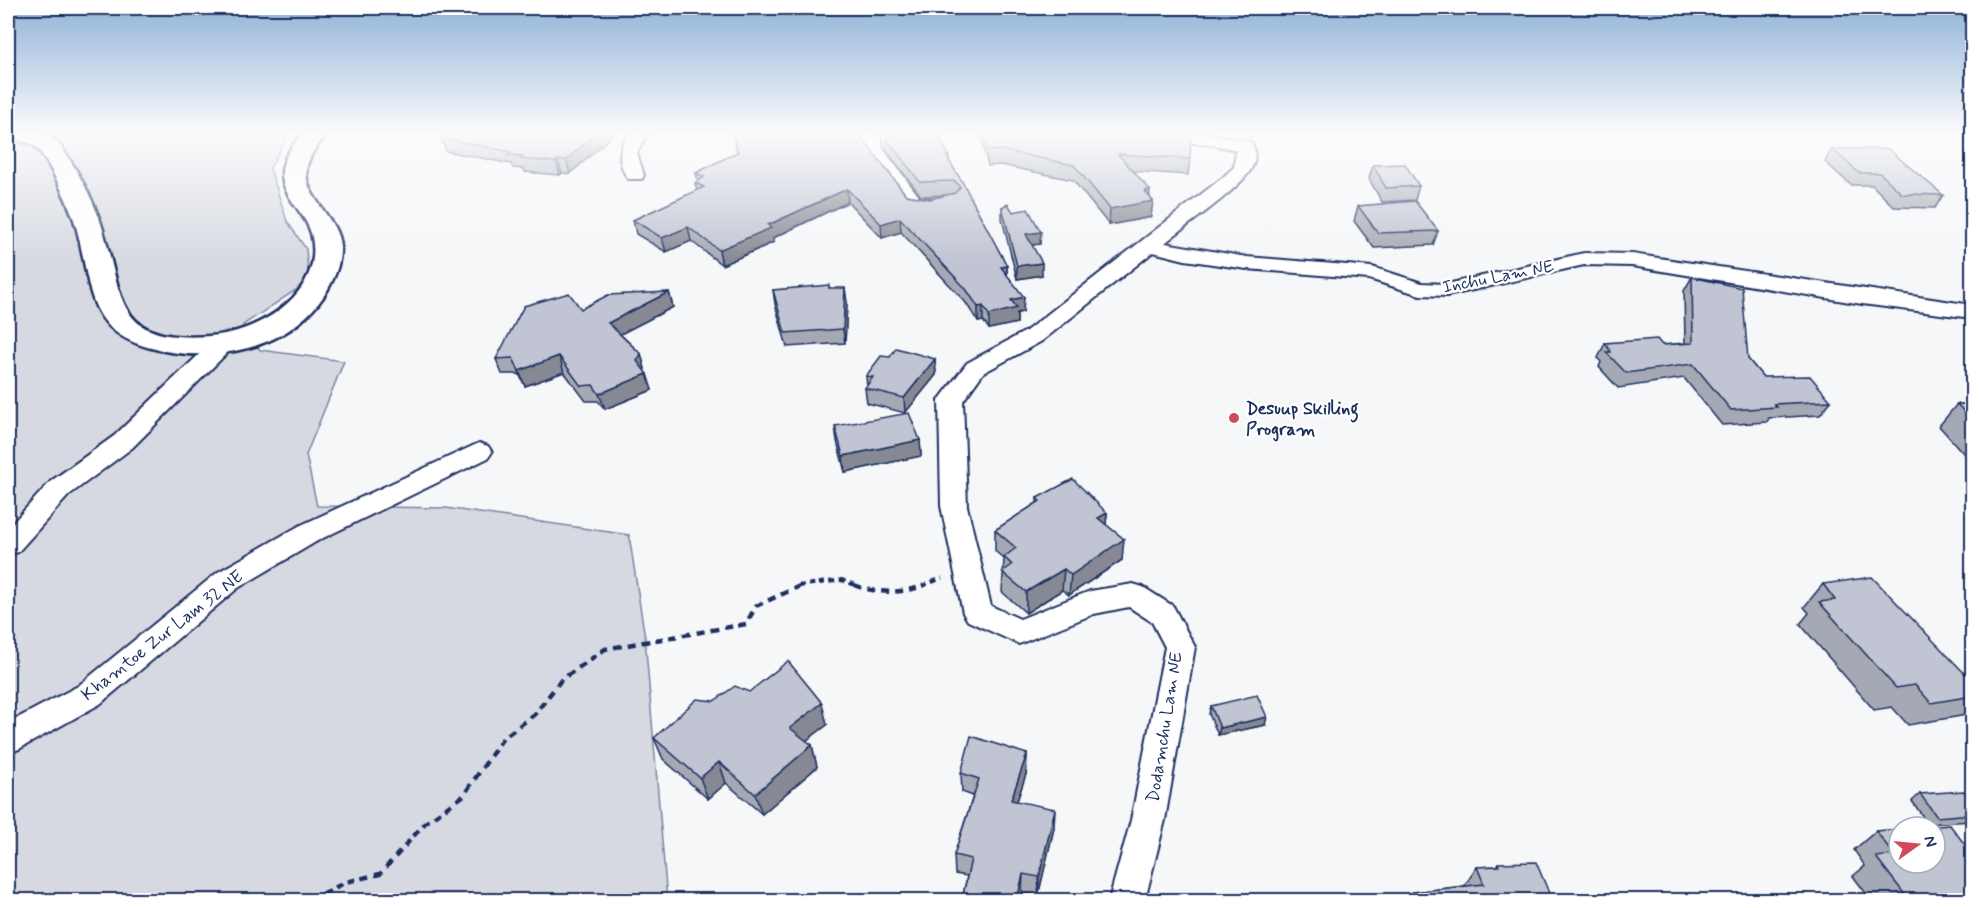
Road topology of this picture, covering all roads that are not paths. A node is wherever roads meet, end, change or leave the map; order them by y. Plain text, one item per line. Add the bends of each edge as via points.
1 (66, 175) edge
2 (295, 175) edge
3 (893, 175) edge
4 (1236, 175) edge
5 (948, 201) edge
6 (1150, 245) junction
7 (1972, 312) edge
8 (222, 345) junction
9 (479, 452) dead end
10 (8, 545) edge
11 (8, 739) edge
12 (1127, 900) edge

1 - 8 main road via 90,227 109,304 121,324 166,343
2 - 8 main road via 324,232 327,249 317,286 274,327
3 - 5 street via 914,203
4 - 6 street
6 - 7 street, Inchu Lam NE via 1248,263 1372,273 1420,289 1447,290 1584,259 1632,260
6 - 12 street, Dodamchu Lam NE via 1034,336 975,368 951,400 954,506 978,613 1019,632 1090,603 1133,594 1163,614 1180,647 1148,820
8 - 10 street via 123,442 60,488
9 - 11 street, Khamtoe Zur Lam 32 NE via 309,533 228,580 89,695

